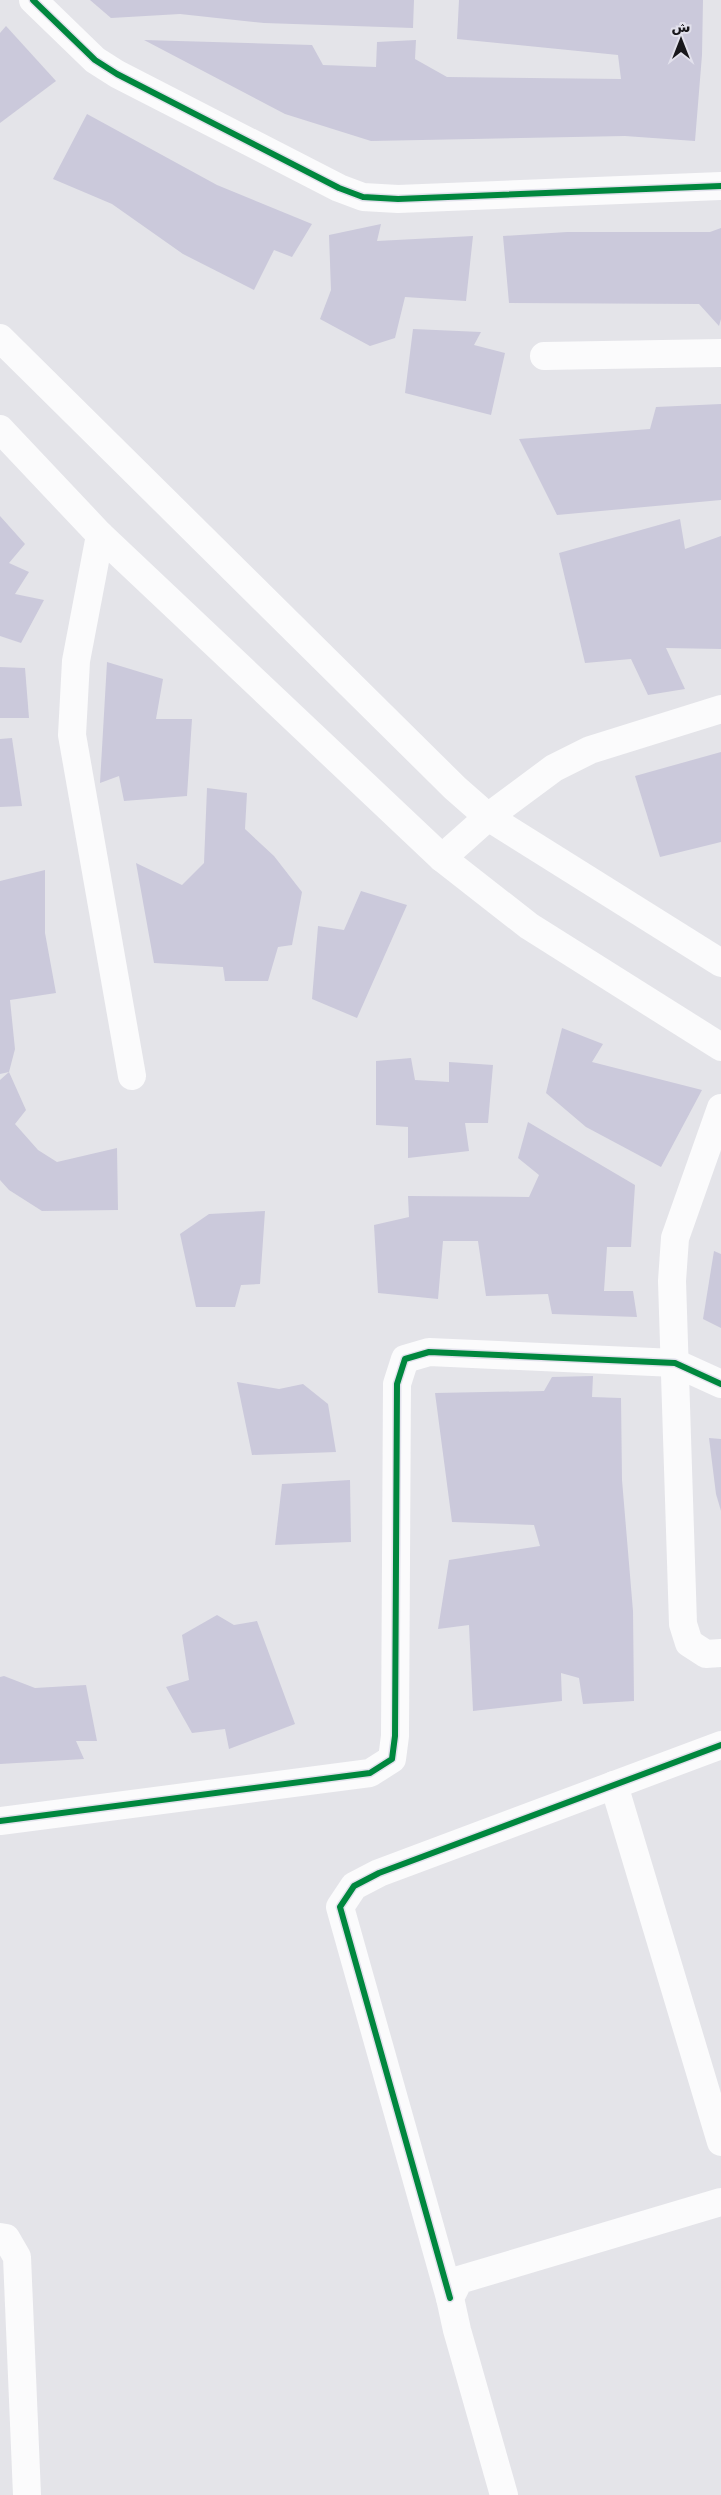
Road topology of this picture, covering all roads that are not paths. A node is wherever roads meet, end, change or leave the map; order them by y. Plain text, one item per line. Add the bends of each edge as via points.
1 (33, 0) edge
2 (721, 186) edge
3 (0, 338) edge
4 (721, 353) edge
5 (544, 356) dead end
6 (0, 429) edge
7 (100, 535) junction
8 (721, 709) edge
9 (488, 817) junction
10 (442, 858) junction
11 (721, 963) edge
12 (721, 1047) edge
13 (132, 1076) dead end
14 (721, 1108) edge
15 (675, 1363) junction
16 (721, 1384) edge
17 (721, 1653) edge
18 (721, 1745) edge
19 (614, 1785) junction
20 (0, 1821) edge
21 (721, 2142) edge
22 (721, 2202) edge
23 (0, 2237) edge
24 (450, 2298) junction
25 (27, 2495) edge
26 (504, 2495) edge

1 - 2 street via 95,60 117,74 339,188 364,197 398,199
3 - 9 street
4 - 5 street
6 - 7 street
7 - 10 street
7 - 13 street via 76,661 72,735
8 - 9 street via 590,750 554,768
9 - 10 street
9 - 11 street
10 - 12 street via 529,926
14 - 15 street via 675,1238 672,1281
15 - 16 street
15 - 17 street via 683,1624 688,1643 706,1654
15 - 20 street via 429,1352 404,1359 397,1384 395,1726 392,1759 370,1773
18 - 19 street
19 - 21 street
19 - 24 street via 379,1873 354,1886 340,1907
22 - 24 street via 459,2280
23 - 25 street via 6,2238 17,2257
24 - 26 street

